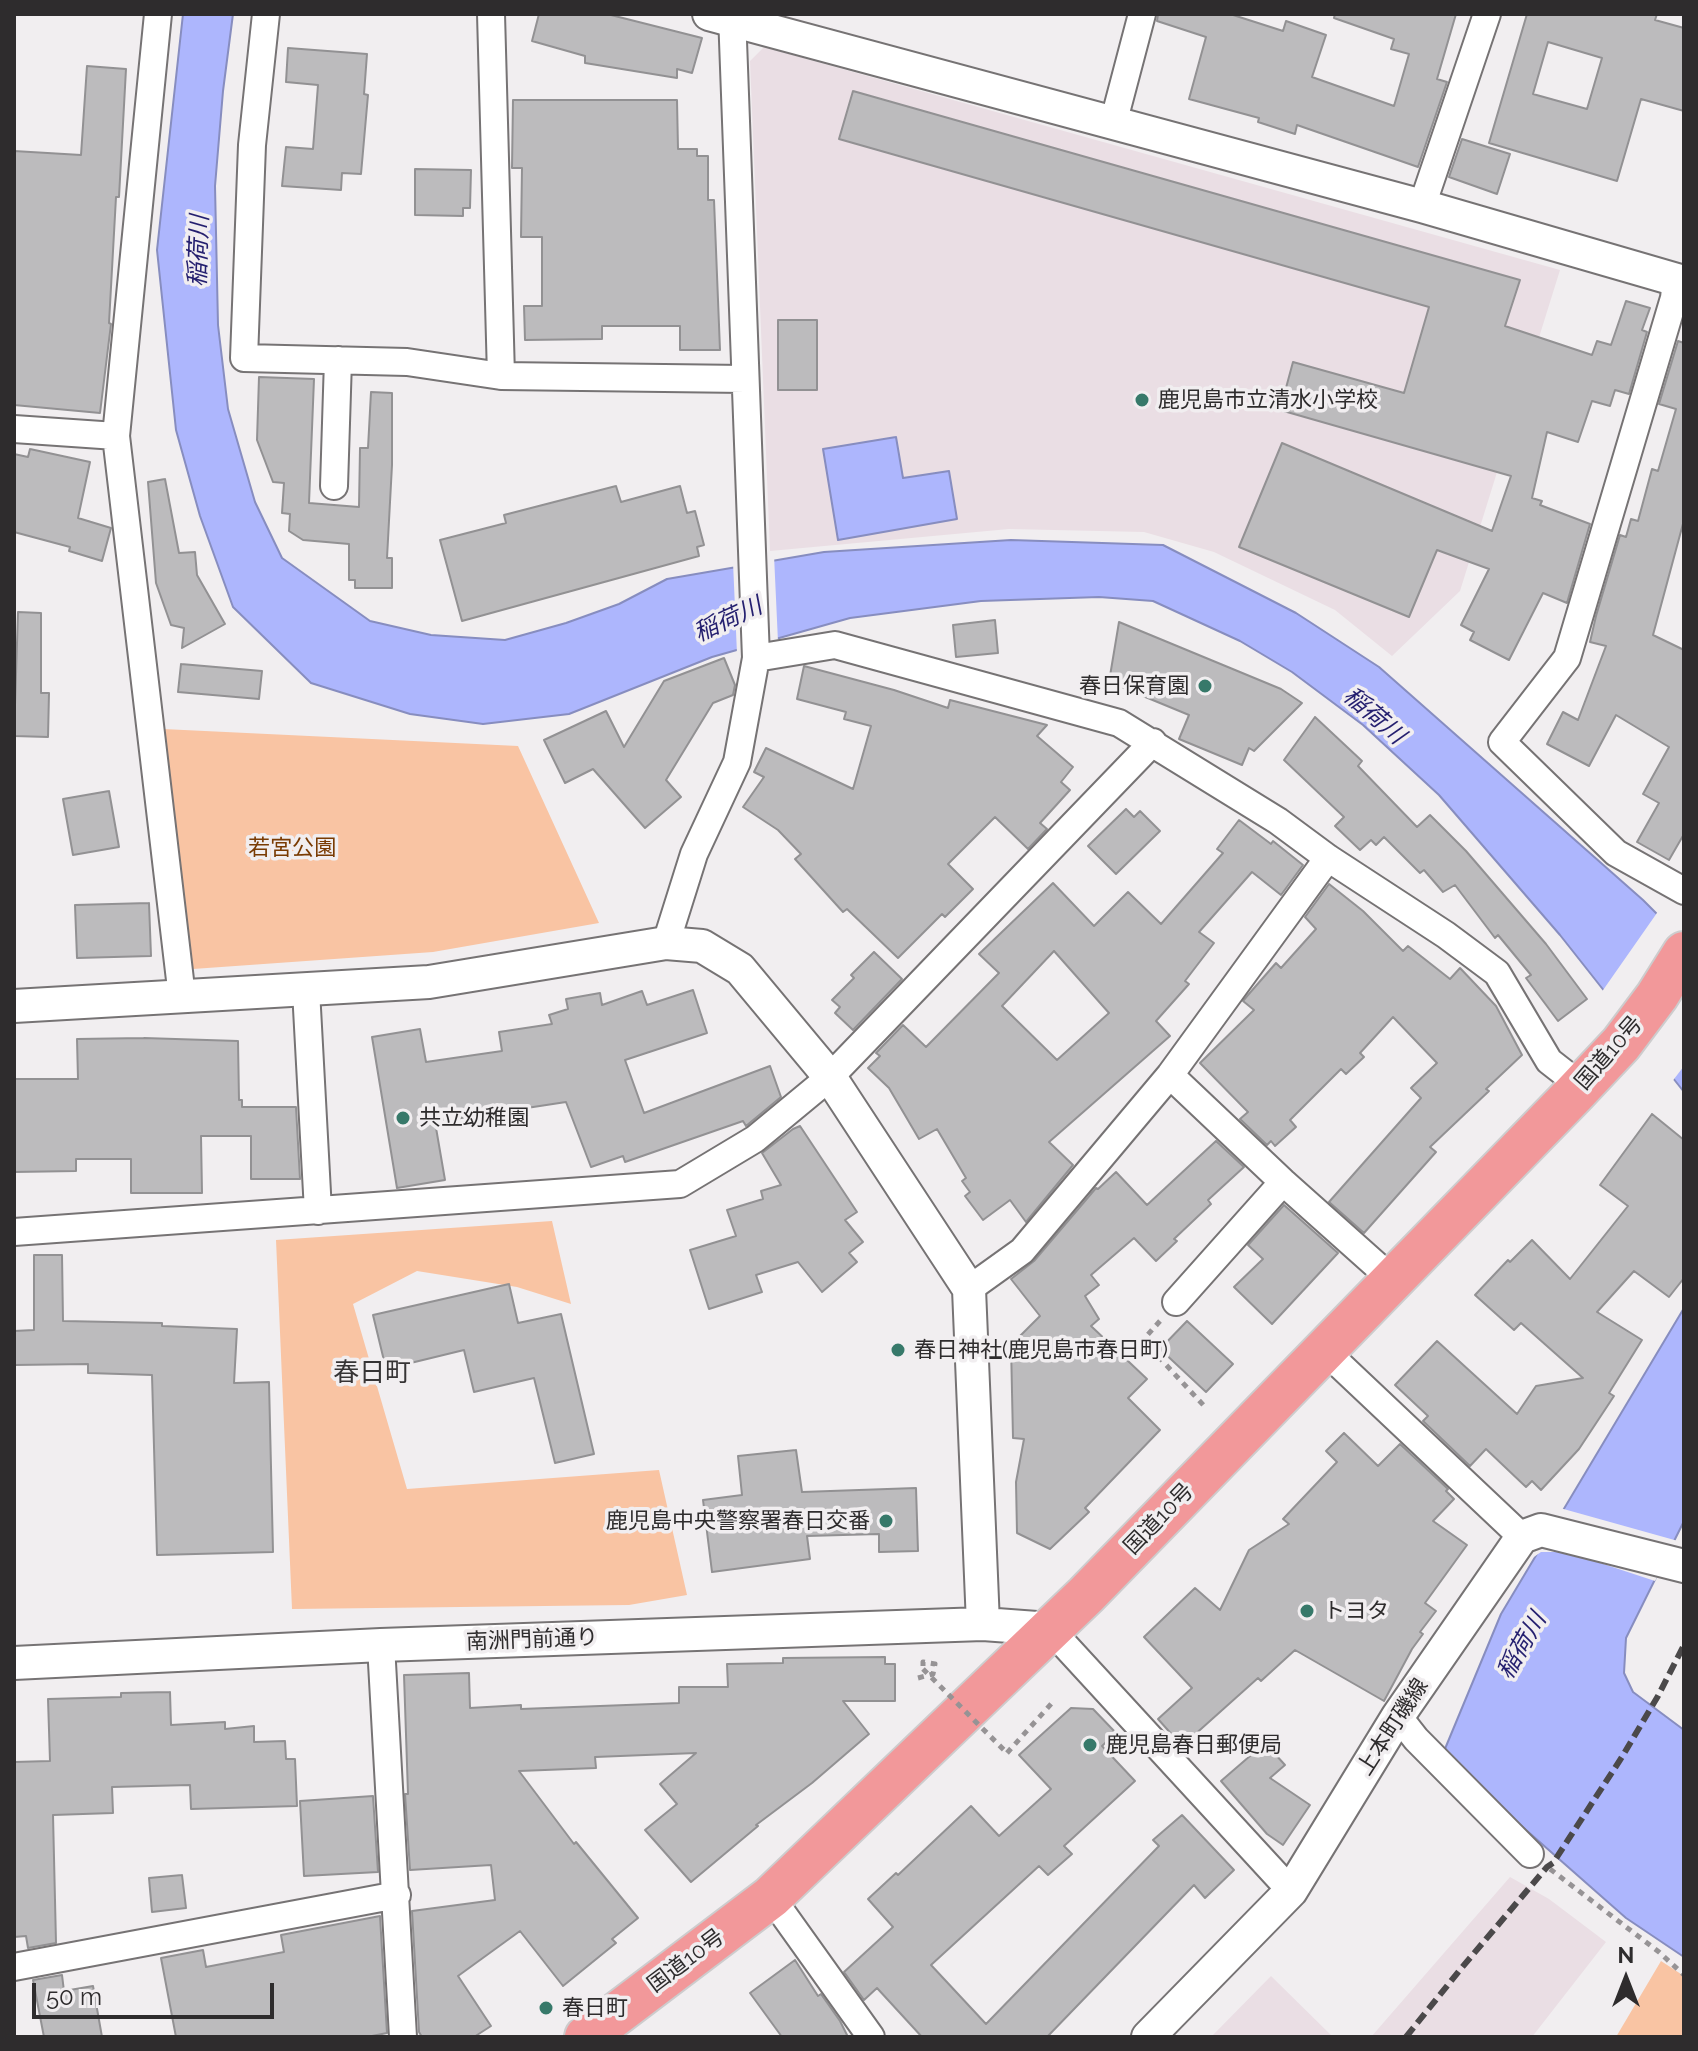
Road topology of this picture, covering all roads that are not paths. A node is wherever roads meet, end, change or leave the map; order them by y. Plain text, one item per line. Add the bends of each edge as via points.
1 (158, 14) edge
2 (266, 14) edge
3 (491, 14) edge
4 (1142, 14) edge
5 (1487, 14) edge
6 (725, 16) edge
7 (1113, 124) junction
8 (1422, 206) junction
9 (1680, 281) edge
10 (338, 360) junction
11 (501, 376) junction
12 (745, 379) junction
13 (14, 429) edge
14 (116, 436) junction
15 (334, 486) dead end
16 (756, 658) junction
17 (1153, 742) junction
18 (1328, 858) junction
19 (1684, 891) edge
20 (666, 943) junction
21 (1684, 953) edge
22 (306, 990) junction
23 (182, 997) junction
24 (14, 1006) edge
25 (1170, 1075) junction
26 (830, 1077) junction
27 (1581, 1086) junction
28 (1283, 1182) junction
29 (318, 1211) junction
30 (14, 1232) edge
31 (1394, 1281) junction
32 (969, 1289) junction
33 (1176, 1302) road end
34 (1324, 1350) junction
35 (1532, 1533) junction
36 (1678, 1565) edge
37 (983, 1624) junction
38 (1050, 1629) junction
39 (381, 1645) junction
40 (14, 1663) edge
41 (1398, 1716) junction
42 (1530, 1854) road end
43 (1291, 1891) junction
44 (397, 1895) junction
45 (771, 1897) junction
46 (14, 1967) edge
47 (403, 2037) edge
48 (586, 2037) edge
49 (871, 2037) edge
50 (1148, 2037) edge

1 - 14 street
2 - 10 street via 252,145 244,358
3 - 11 street
4 - 7 street
5 - 8 street
6 - 7 street
6 - 12 street
7 - 8 street
8 - 9 street
9 - 19 street via 1567,658 1502,742 1616,853
10 - 11 street via 407,362
10 - 15 street
11 - 12 street
12 - 16 street
13 - 14 street
14 - 23 street
16 - 17 street via 835,645 1119,723
16 - 20 street via 737,762 694,854
17 - 18 street
17 - 26 street
18 - 25 street
18 - 27 street via 1497,973 1549,1061
20 - 22 street via 429,982
20 - 26 street via 702,946 740,969
21 - 27 highway, 国道10号 via 1621,1044
22 - 23 street
22 - 29 street
23 - 24 street
25 - 28 street
25 - 32 street via 1022,1251
26 - 29 street via 755,1139 680,1184
26 - 32 street
27 - 31 highway, 国道10号
28 - 31 street
28 - 33 street
29 - 30 street
31 - 34 highway, 国道10号
32 - 37 street
34 - 35 street
34 - 38 highway, 国道10号
35 - 36 street
35 - 41 street, 上本町磯線
37 - 38 street, 南洲門前通り
37 - 39 street, 南洲門前通り
38 - 43 street
38 - 45 highway, 国道10号
39 - 40 street, 南洲門前通り
39 - 44 street
41 - 42 street
41 - 43 street, 上本町磯線
43 - 50 street, 上本町磯線
44 - 46 street
44 - 47 street
45 - 48 highway, 国道10号
45 - 49 street

